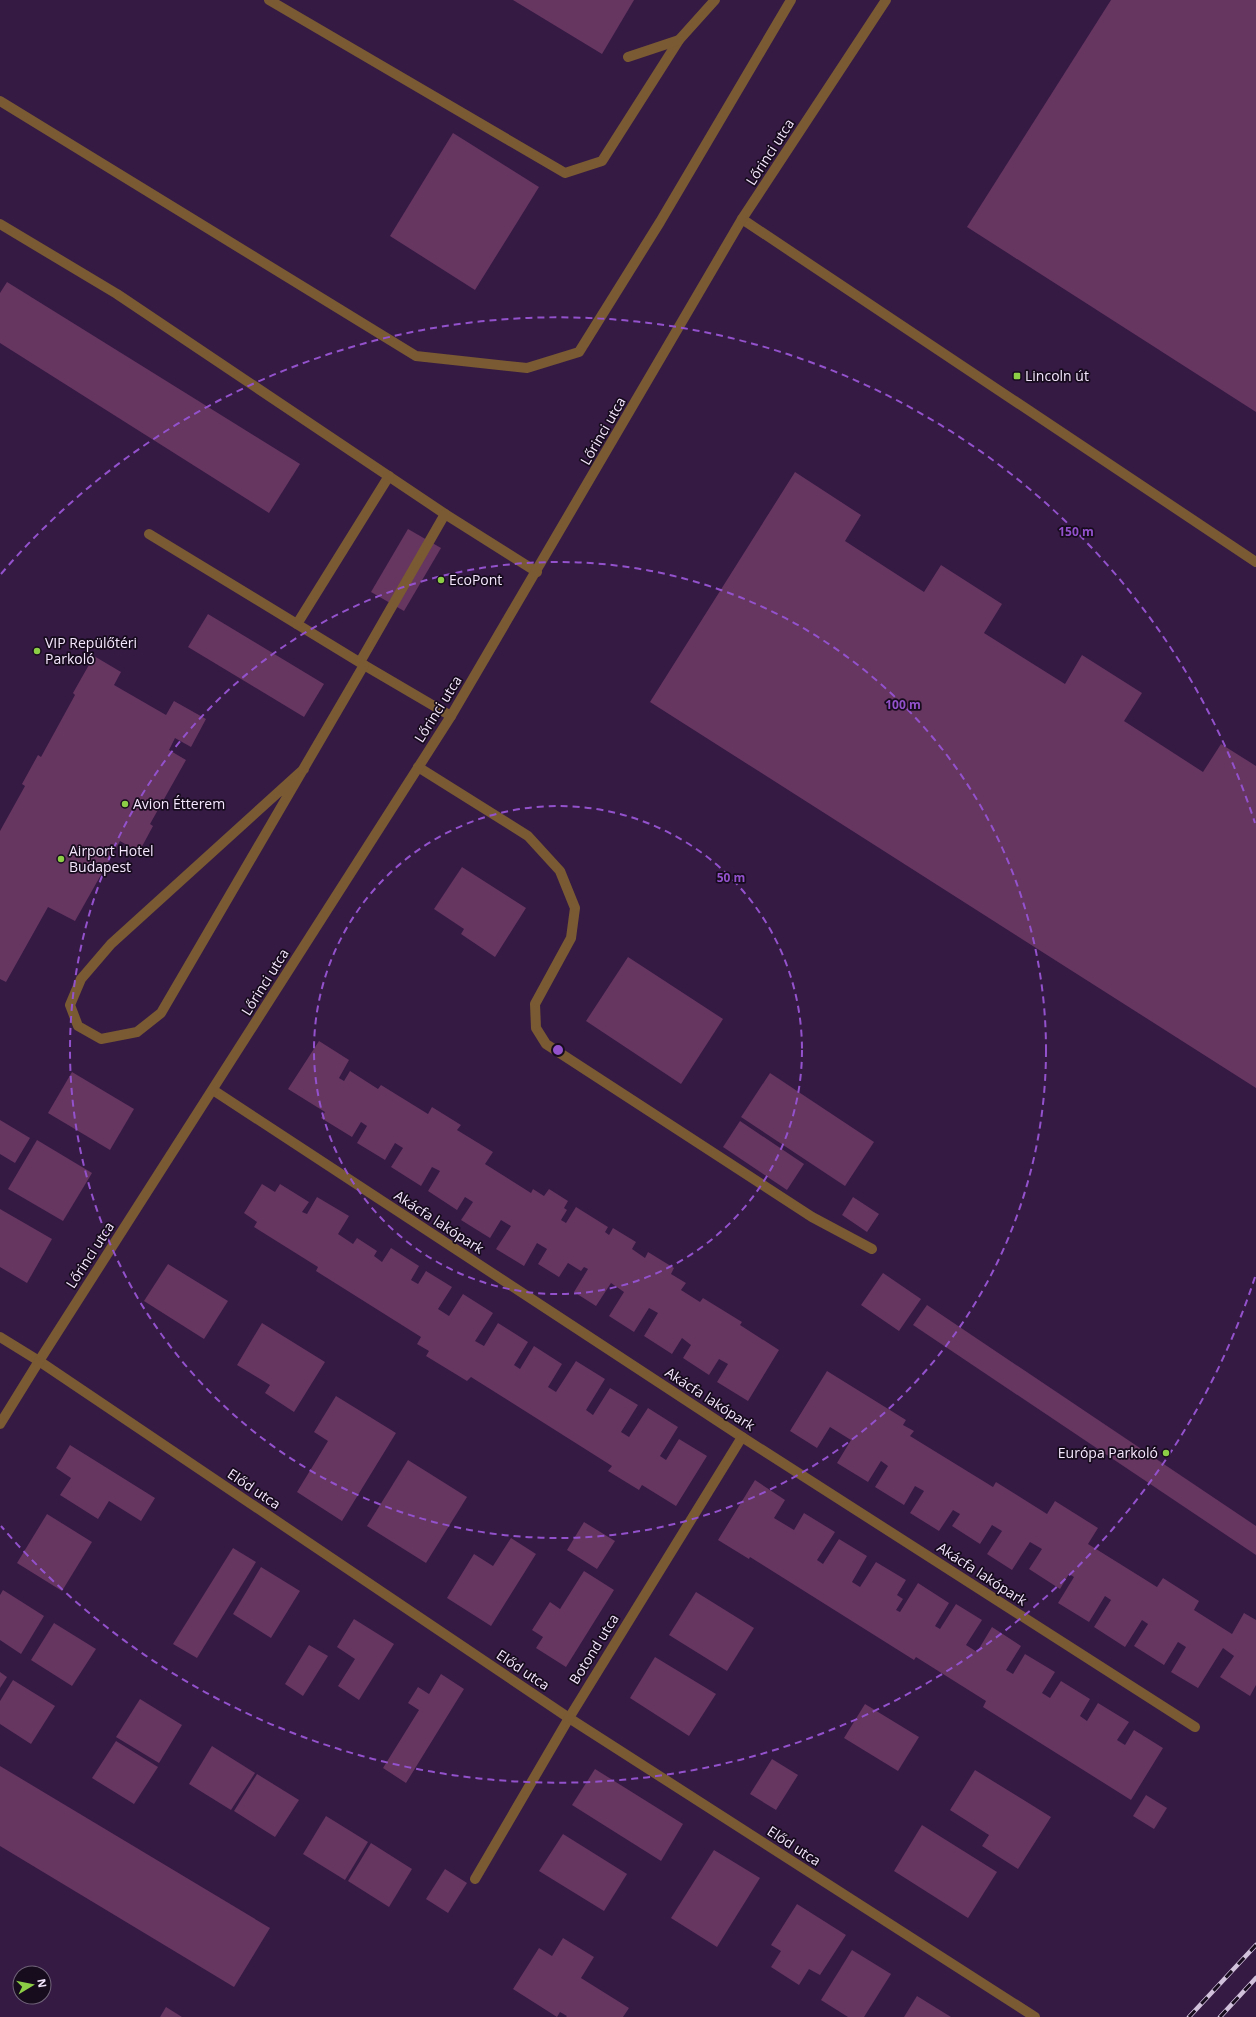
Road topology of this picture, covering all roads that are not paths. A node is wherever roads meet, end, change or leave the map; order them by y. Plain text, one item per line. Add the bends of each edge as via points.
1 (269, 0) edge
2 (715, 0) edge
3 (791, 0) edge
4 (886, 0) edge
5 (679, 40) junction
6 (628, 57) dead end
7 (0, 102) edge
8 (742, 219) junction
9 (0, 224) edge
10 (389, 476) junction
11 (445, 514) junction
12 (149, 534) dead end
13 (1256, 562) edge
14 (537, 572) junction
15 (298, 624) junction
16 (362, 664) junction
17 (452, 716) junction
18 (418, 767) junction
19 (304, 769) junction
20 (213, 1090) junction
21 (872, 1249) dead end
22 (0, 1337) edge
23 (39, 1361) junction
24 (0, 1424) edge
25 (742, 1437) junction
26 (569, 1718) junction
27 (1195, 1727) dead end
28 (475, 1879) dead end
29 (1035, 2017) edge

1 - 5 street via 565,173 602,161
2 - 5 street
3 - 7 street via 660,222 579,352 527,368 416,356
4 - 8 street, Lőrinci utca
5 - 6 street
8 - 13 street
8 - 14 street, Lőrinci utca
9 - 10 street via 117,294
10 - 11 street
10 - 15 street
11 - 14 street
11 - 16 street
12 - 15 street
14 - 17 street, Lőrinci utca
15 - 16 street
16 - 17 street
16 - 19 street
17 - 18 street, Lőrinci utca
18 - 20 street, Lőrinci utca
18 - 21 street via 528,836 560,870 575,908 571,938 535,1004 536,1028 546,1044 812,1217
19 - 19 street via 162,1013 137,1032 101,1039 78,1026 70,1004 81,980 111,944
20 - 23 street, Lőrinci utca
20 - 25 street, Akácfa lakópark
22 - 23 street, Előd utca
23 - 24 street, Lőrinci utca
23 - 26 street, Előd utca
25 - 26 street, Botond utca
25 - 27 street, Akácfa lakópark
26 - 28 street, Botond utca
26 - 29 street, Előd utca

